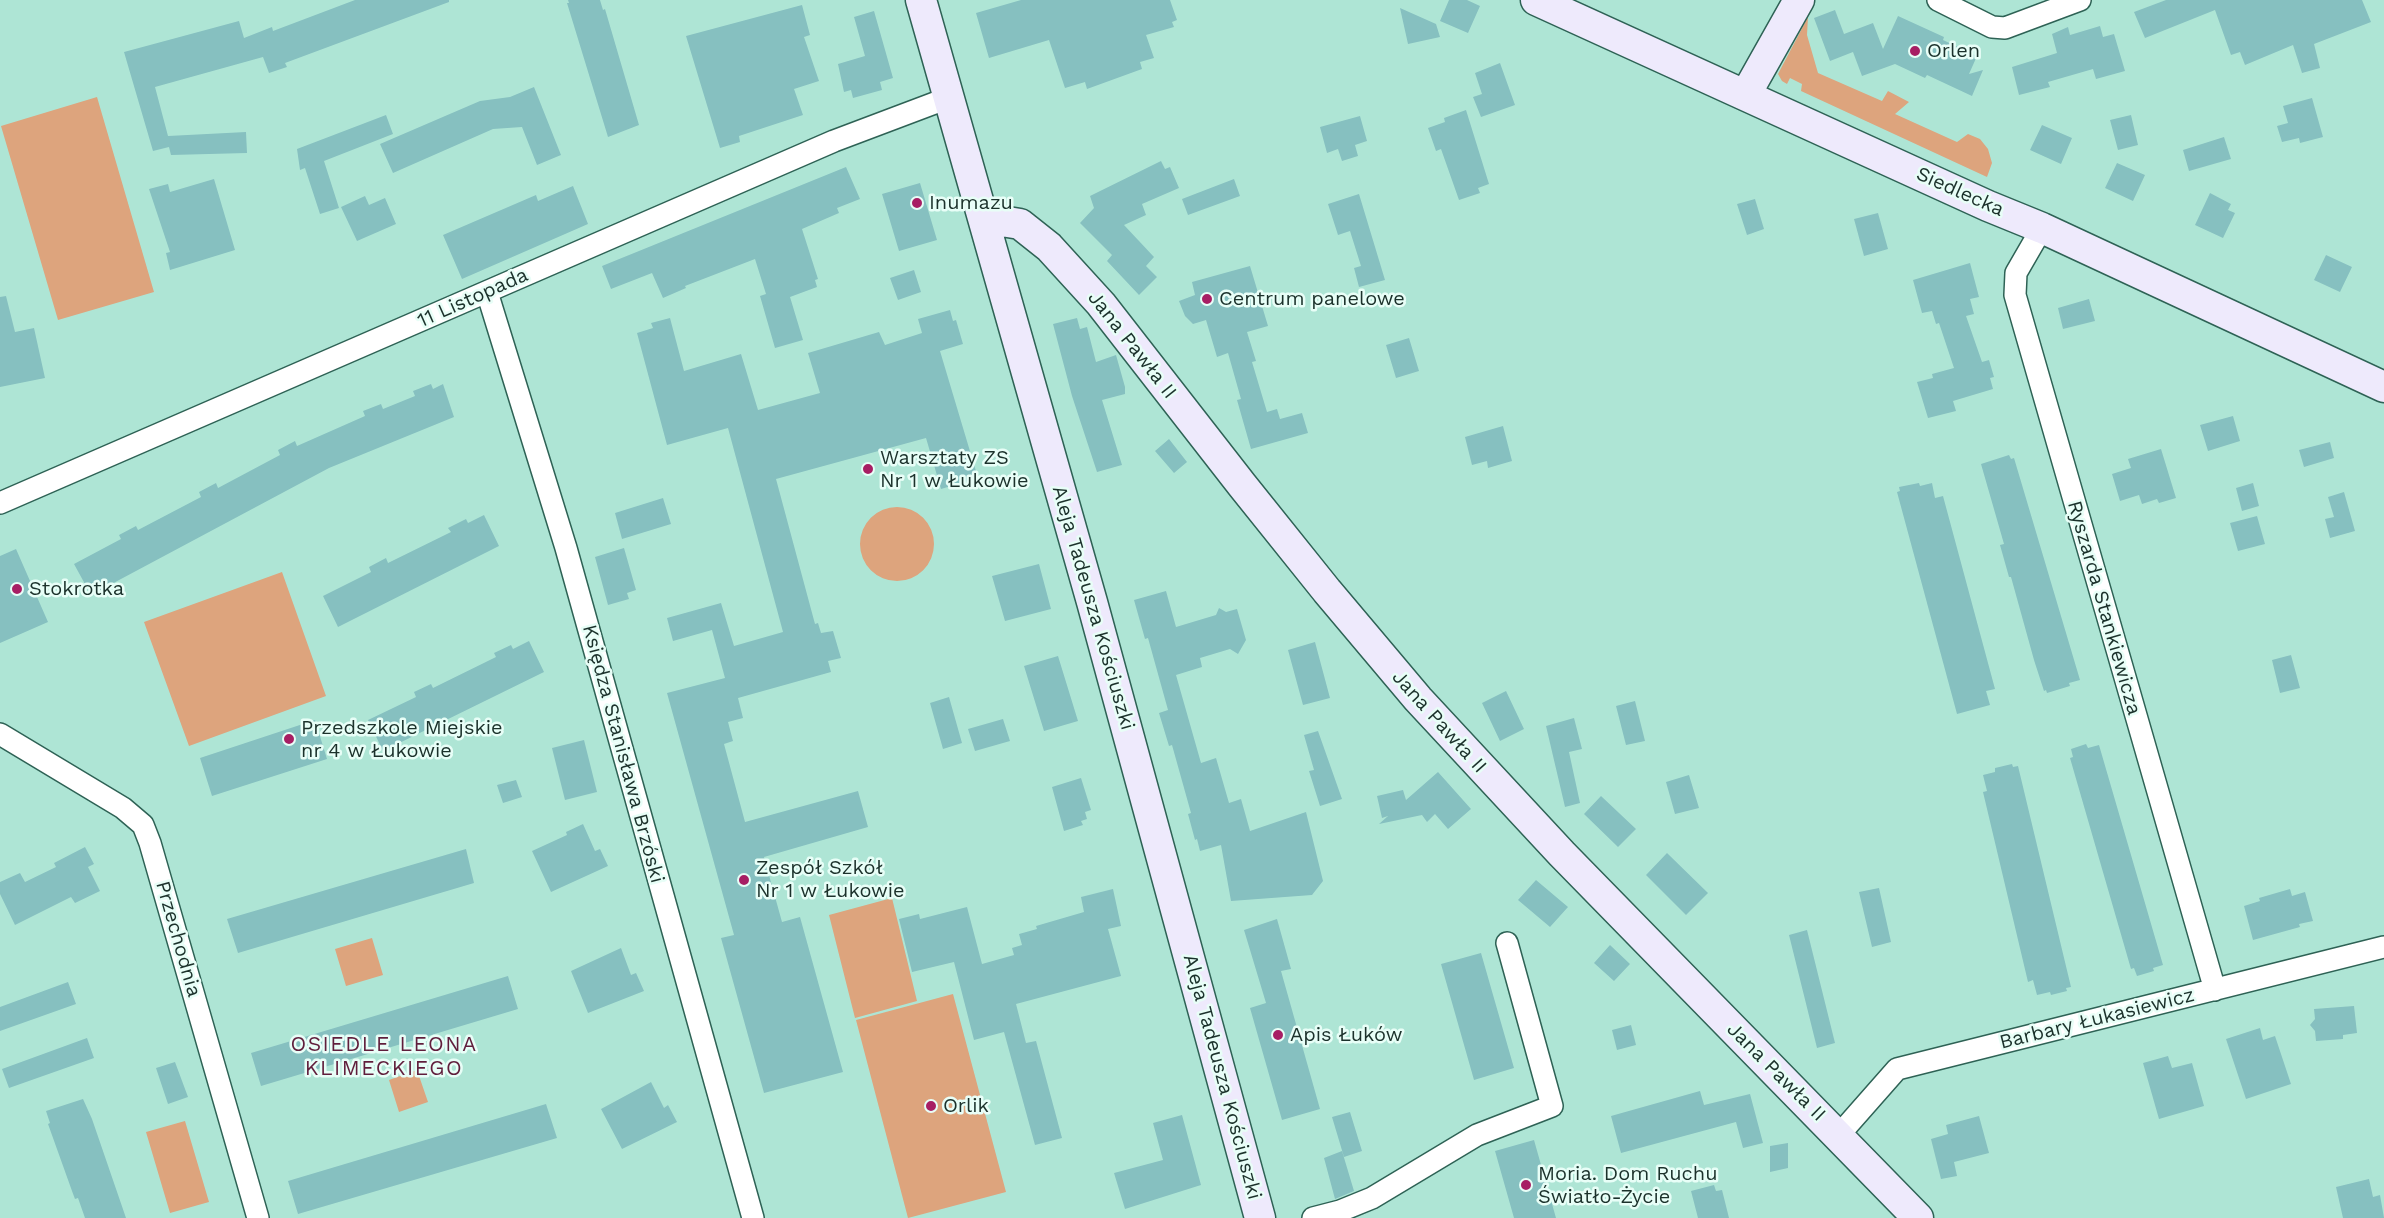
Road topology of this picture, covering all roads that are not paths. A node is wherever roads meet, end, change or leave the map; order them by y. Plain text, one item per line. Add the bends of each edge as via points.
1 (921, 0) edge
2 (1536, 0) edge
3 (1799, 0) edge
4 (1938, 0) edge
5 (2080, 0) edge
6 (1746, 94) junction
7 (948, 98) junction
8 (983, 218) junction
9 (2042, 228) junction
10 (487, 292) junction
11 (2384, 387) edge
12 (0, 503) edge
13 (0, 734) edge
14 (1507, 943) dead end
15 (2384, 947) edge
16 (2216, 990) junction
17 (1838, 1136) junction
18 (258, 1218) edge
19 (753, 1218) edge
20 (1260, 1218) edge
21 (1313, 1218) edge
22 (1918, 1218) edge

1 - 7 street, Aleja Tadeusza Kościuszki
2 - 6 street, Siedlecka
3 - 6 street
4 - 5 street via 1992,27 2005,28
6 - 9 street, Siedlecka
7 - 8 street, Aleja Tadeusza Kościuszki
7 - 10 street, 11 Listopada via 834,141
8 - 17 street, Jana Pawła II via 1020,224 1068,267 1312,573 1418,699 1562,854
8 - 20 street, Aleja Tadeusza Kościuszki
9 - 11 street, Siedlecka
9 - 16 street, Ryszarda Stankiewicza via 2016,273 2015,295
10 - 12 street, 11 Listopada
10 - 19 street, Księdza Stanisława Brzóski via 566,548
13 - 18 street, Przechodnia via 123,808 143,825
14 - 21 street via 1552,1106 1477,1135 1372,1198
15 - 16 street, Barbary Łukasiewicz
16 - 17 street, Barbary Łukasiewicz via 1897,1069
17 - 22 street, Jana Pawła II

